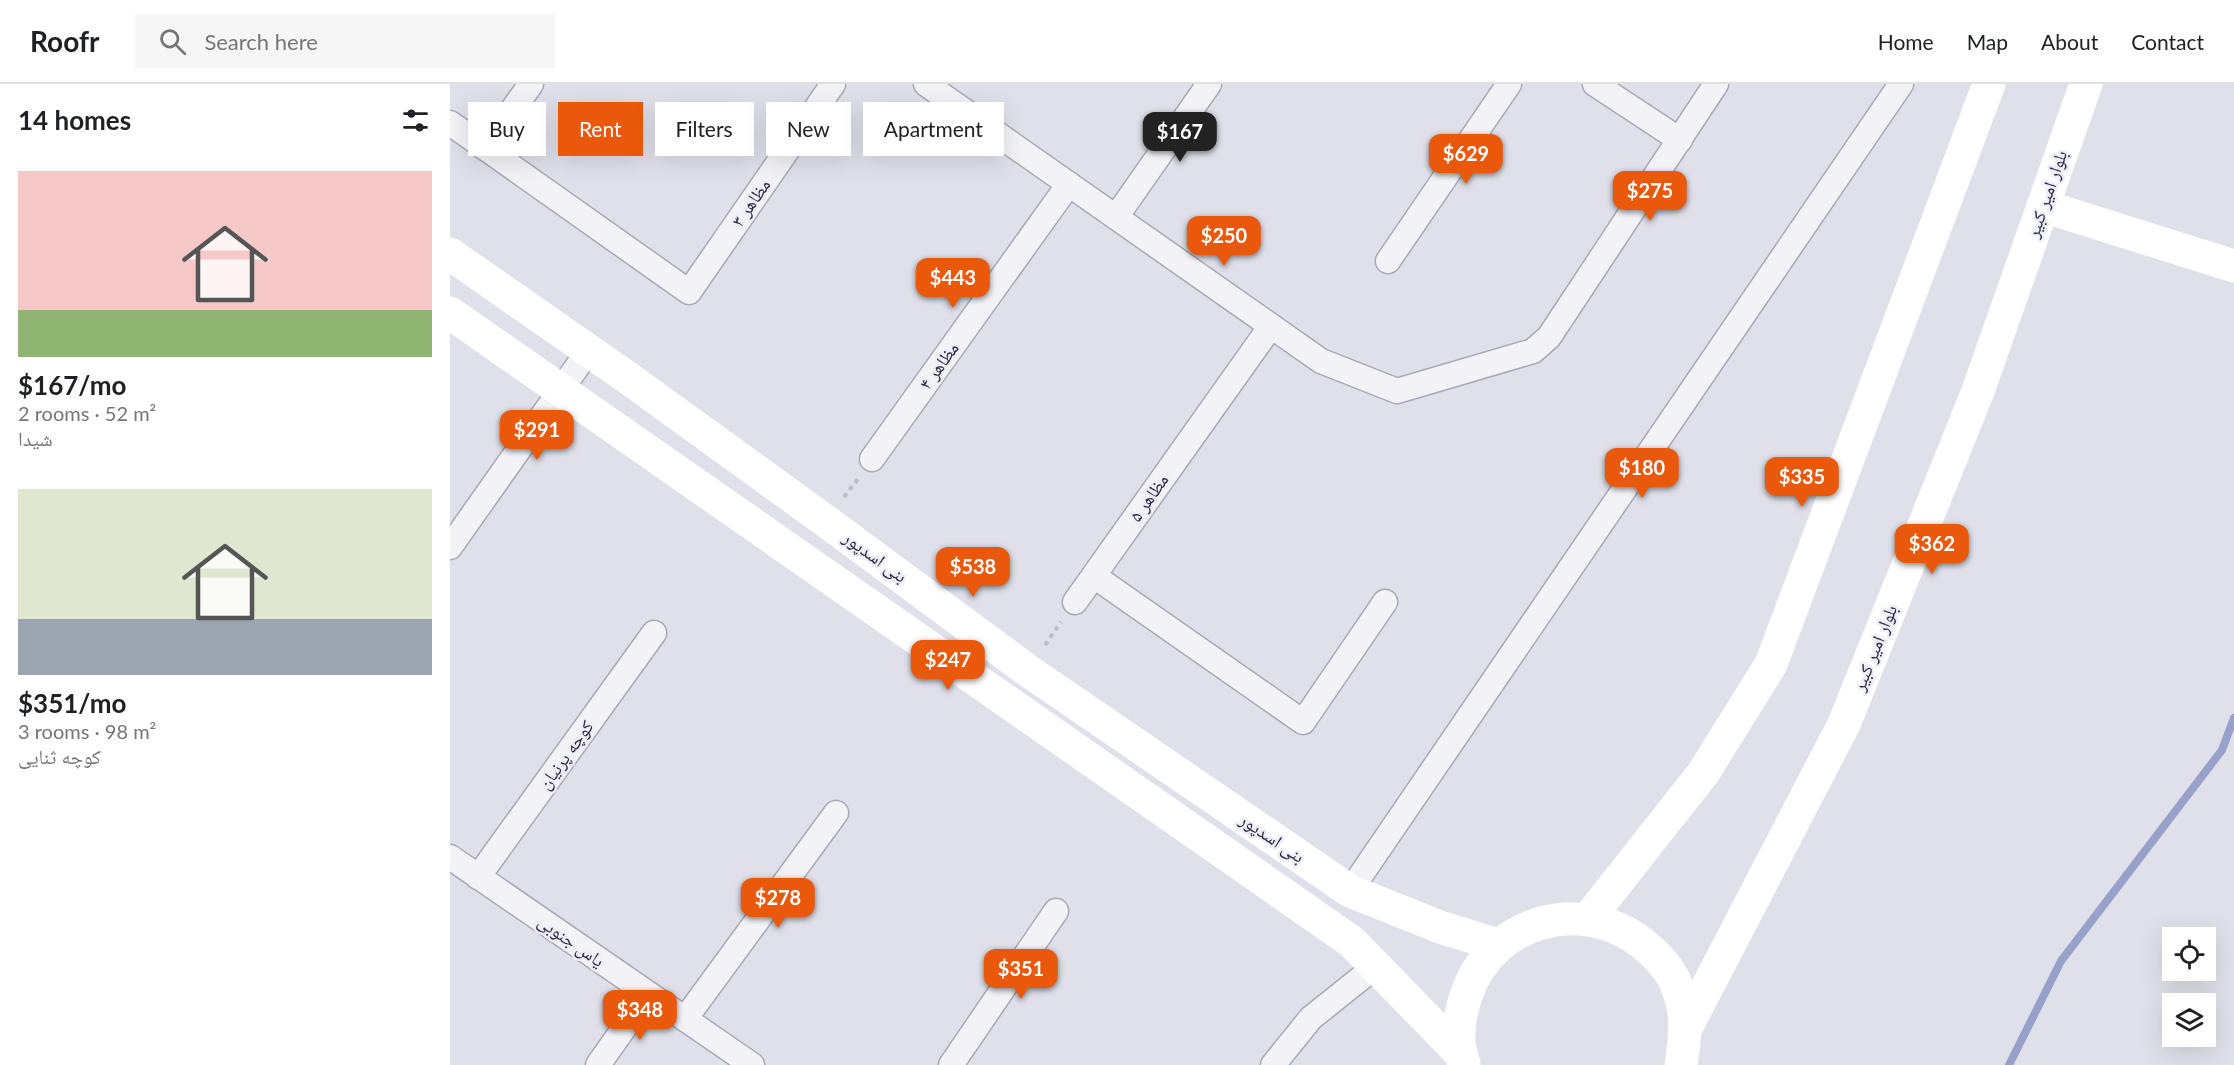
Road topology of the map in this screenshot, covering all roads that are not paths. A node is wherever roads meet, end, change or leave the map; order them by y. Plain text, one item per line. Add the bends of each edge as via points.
1 (531, 84) edge
2 (833, 84) edge
3 (926, 84) edge
4 (1209, 84) edge
5 (1509, 84) edge
6 (1594, 84) edge
7 (1716, 84) edge
8 (1901, 84) edge
9 (1989, 84) edge
10 (2086, 84) edge
11 (518, 102) edge
12 (450, 123) edge
13 (468, 136) edge
14 (1680, 140) junction
15 (496, 156) edge
16 (1069, 184) junction
17 (2043, 206) junction
18 (1116, 217) junction
19 (450, 254) edge
20 (1388, 261) dead end
21 (2234, 266) edge
22 (450, 313) edge
23 (1271, 326) junction
24 (589, 350) junction
25 (561, 390) junction
26 (872, 459) road end
27 (450, 548) edge
28 (1094, 576) junction
29 (1075, 602) road end
30 (1385, 602) dead end
31 (654, 633) dead end
32 (836, 813) dead end
33 (450, 857) edge
34 (478, 877) junction
35 (1350, 891) junction
36 (1056, 911) dead end
37 (1588, 919) junction
38 (1498, 945) junction
39 (1376, 966) junction
40 (648, 994) junction
41 (685, 1019) junction
42 (1687, 1026) junction
43 (1462, 1059) edge
44 (598, 1065) edge
45 (752, 1065) edge
46 (951, 1065) edge
47 (1273, 1065) edge
48 (1681, 1065) edge

1 - 11 street
2 - 15 street, مظاهر ۳ via 688,292
3 - 16 street
4 - 18 street
5 - 20 street
6 - 14 street
7 - 14 street
8 - 35 street
9 - 37 main road via 1771,664 1704,772
10 - 17 main road, بلوار امیر کبیر
12 - 13 street
14 - 23 street via 1549,337 1533,351 1397,390 1321,361
16 - 18 street
16 - 26 street, مظاهر ۴
17 - 21 main road
17 - 42 main road, بلوار امیر کبیر via 1978,391 1844,724
18 - 23 street
19 - 24 main road, بنی اسدپور
22 - 25 main road
23 - 28 street, مظاهر ۵
24 - 25 street
24 - 35 main road, بنی اسدپور via 1027,670
25 - 27 street
25 - 39 main road via 1352,942
28 - 29 street, مظاهر ۵
28 - 30 street via 1303,722
31 - 34 street, کوچه پرنیان
32 - 41 street
33 - 34 street, یاس جنوبی
34 - 40 street, یاس جنوبی
35 - 38 main road, بنی اسدپور
36 - 46 street
37 - 38 main road via 1556,919 1526,928
37 - 42 main road via 1626,931 1657,955 1678,988
38 - 43 main road via 1473,976 1466,994 1460,1013
39 - 43 main road
39 - 47 street via 1311,1018
40 - 41 street, یاس جنوبی
40 - 44 street
41 - 45 street, یاس جنوبی
42 - 48 main road

